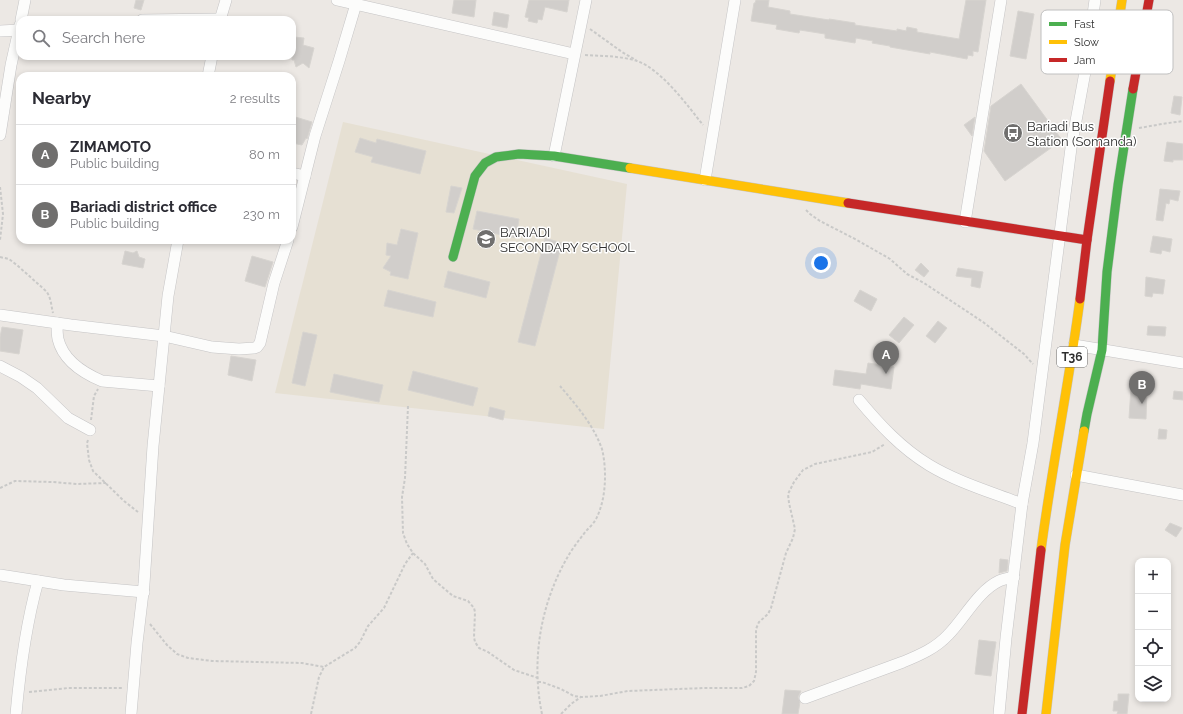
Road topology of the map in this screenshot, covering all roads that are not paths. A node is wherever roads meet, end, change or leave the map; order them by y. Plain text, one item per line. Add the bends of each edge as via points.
1 (25, 0) edge
2 (226, 0) edge
3 (337, 0) edge
4 (586, 0) edge
5 (734, 0) edge
6 (1001, 0) edge
7 (1095, 0) edge
8 (1122, 0) edge
9 (1149, 0) edge
10 (356, 4) junction
11 (1094, 10) edge
12 (1121, 10) edge
13 (1147, 10) edge
14 (22, 16) edge
15 (221, 16) edge
16 (16, 27) edge
17 (0, 31) edge
18 (16, 43) edge
19 (574, 54) junction
20 (211, 60) edge
21 (209, 72) edge
22 (1086, 74) edge
23 (1111, 74) edge
24 (1136, 74) edge
25 (0, 135) edge
26 (554, 156) junction
27 (296, 174) edge
28 (304, 176) junction
29 (705, 180) junction
30 (296, 210) edge
31 (965, 222) junction
32 (1060, 236) junction
33 (1087, 240) junction
34 (177, 244) edge
35 (287, 244) edge
36 (453, 257) dead end
37 (0, 315) edge
38 (57, 323) junction
39 (164, 336) junction
40 (1074, 345) junction
41 (1102, 350) junction
42 (1183, 363) edge
43 (0, 366) edge
44 (159, 386) junction
45 (859, 400) dead end
46 (90, 430) road end
47 (1076, 475) junction
48 (1183, 496) edge
49 (1022, 504) junction
50 (0, 575) edge
51 (1014, 577) junction
52 (38, 581) junction
53 (144, 592) junction
54 (805, 698) dead end
55 (16, 714) edge
56 (131, 714) edge
57 (999, 714) edge
58 (1022, 714) edge
59 (1046, 714) edge

1 - 14 street
2 - 15 street
3 - 10 street
4 - 19 street
5 - 29 street
6 - 31 street
7 - 11 street
8 - 12 main road, T36
9 - 13 main road
10 - 19 street
10 - 28 street
16 - 17 street
18 - 25 street
19 - 26 street
20 - 21 street
22 - 32 street via 1071,148
23 - 33 main road, T36
24 - 41 main road via 1107,272
26 - 29 main road
26 - 36 main road via 519,154 496,157 485,163 475,176
27 - 28 street
28 - 30 street
29 - 31 main road
31 - 32 main road
32 - 33 main road
32 - 49 street via 1033,443
33 - 40 main road, T36
34 - 39 street
35 - 39 street via 257,347 212,347
37 - 38 street
38 - 39 street
38 - 44 street via 58,339 62,349 70,361 81,369 102,381
39 - 44 street
40 - 41 street
40 - 58 main road, T36 via 1046,513
41 - 42 street
41 - 47 main road
43 - 46 street via 38,388 68,418
44 - 53 street via 152,446
45 - 49 street via 901,445 929,465 960,481
47 - 48 street
47 - 59 main road via 1059,589
49 - 51 street
50 - 52 street
51 - 54 street via 990,586 948,636 933,648 919,656
51 - 57 street
52 - 53 street
52 - 55 street via 23,654
53 - 56 street

